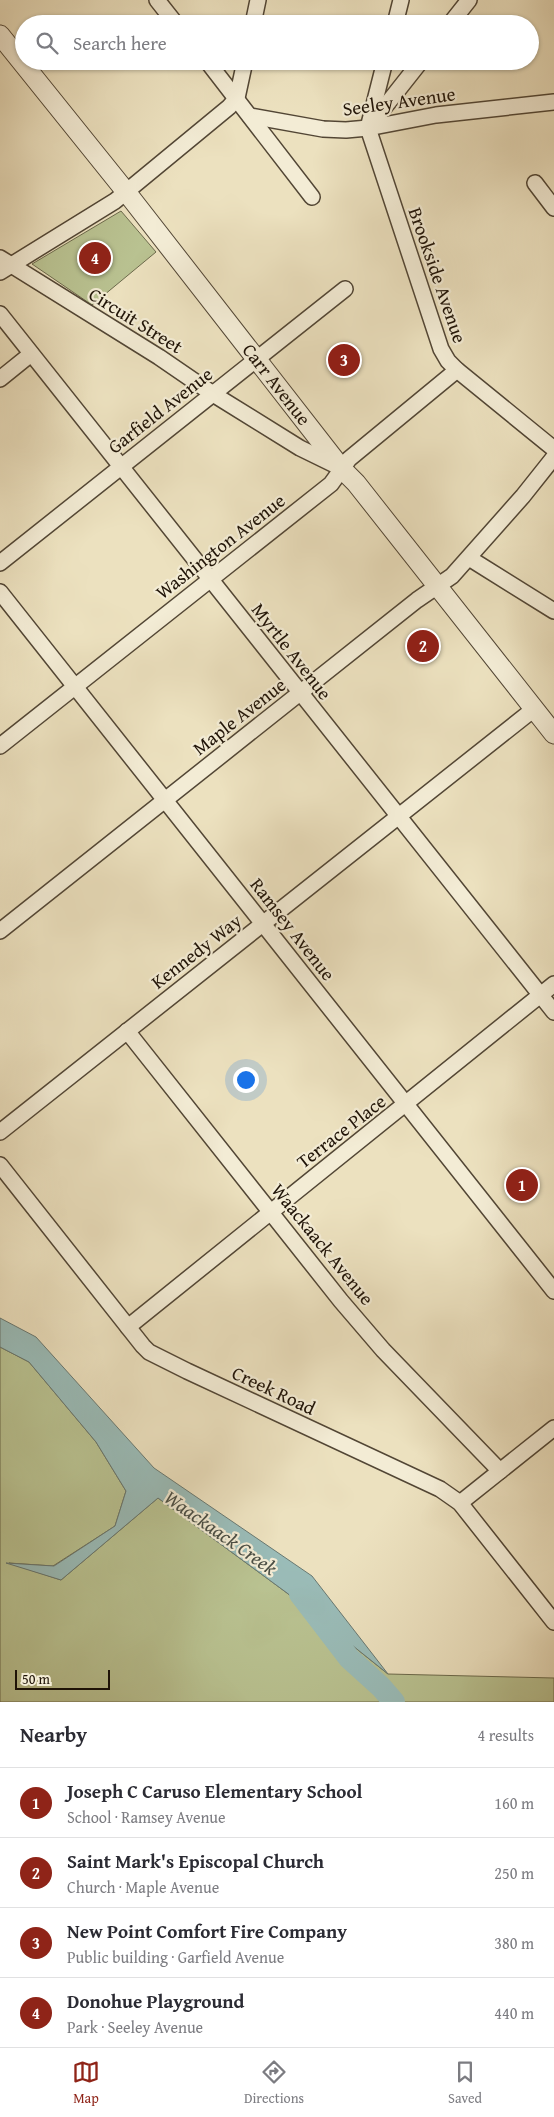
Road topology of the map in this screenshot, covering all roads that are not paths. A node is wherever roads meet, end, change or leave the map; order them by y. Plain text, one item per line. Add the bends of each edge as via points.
1 (157, 0) edge
2 (258, 0) edge
3 (401, 0) edge
4 (469, 0) edge
5 (169, 15) edge
6 (255, 15) edge
7 (397, 15) edge
8 (457, 15) edge
9 (0, 35) edge
10 (15, 54) edge
11 (28, 70) edge
12 (214, 70) edge
13 (243, 70) edge
14 (383, 70) edge
15 (414, 70) edge
16 (236, 98) junction
17 (554, 102) edge
18 (250, 116) junction
19 (368, 128) junction
20 (535, 183) dead end
21 (127, 193) junction
22 (312, 198) dead end
23 (554, 208) edge
24 (4, 265) edge
25 (344, 289) dead end
26 (0, 314) edge
27 (31, 354) junction
28 (257, 359) junction
29 (457, 370) junction
30 (0, 379) edge
31 (213, 394) junction
32 (554, 449) edge
33 (554, 457) edge
34 (121, 467) junction
35 (342, 469) junction
36 (469, 558) junction
37 (0, 563) edge
38 (211, 580) junction
39 (436, 586) junction
40 (0, 592) edge
41 (554, 612) edge
42 (75, 687) junction
43 (300, 692) junction
44 (534, 709) junction
45 (554, 734) edge
46 (0, 746) edge
47 (165, 800) junction
48 (398, 817) junction
49 (263, 924) junction
50 (0, 931) edge
51 (554, 984) edge
52 (540, 995) junction
53 (554, 1012) edge
54 (127, 1031) junction
55 (406, 1105) junction
56 (0, 1132) edge
57 (0, 1165) edge
58 (271, 1212) junction
59 (554, 1291) edge
60 (128, 1327) junction
61 (554, 1428) edge
62 (500, 1470) junction
63 (460, 1503) junction
64 (554, 1622) edge

1 - 5 street
2 - 6 street
3 - 7 street
4 - 8 street
9 - 10 street, Carr Avenue
11 - 21 street, Carr Avenue
12 - 16 street
13 - 16 street
14 - 19 street
15 - 19 street
16 - 18 street
16 - 21 street
17 - 19 street, Seeley Avenue via 436,115
18 - 19 street, Seeley Avenue via 332,130
18 - 22 street
19 - 29 street, Brookside Avenue via 441,349
20 - 23 street
21 - 24 street
21 - 28 street, Carr Avenue
24 - 31 street, Circuit Street
25 - 28 street, Garfield Avenue
26 - 27 street, Myrtle Avenue
27 - 30 street
27 - 34 street, Myrtle Avenue
28 - 31 street, Garfield Avenue
28 - 35 street, Carr Avenue
29 - 32 street, Brookside Avenue
29 - 35 street, Washington Avenue via 349,459
31 - 34 street, Garfield Avenue
31 - 35 street, Circuit Street via 300,448
33 - 36 street, Maple Avenue
34 - 37 street, Garfield Avenue
34 - 38 street, Myrtle Avenue
35 - 38 street, Washington Avenue via 331,484
35 - 39 street, Carr Avenue
36 - 39 street, Maple Avenue via 452,576
36 - 41 street
38 - 42 street, Washington Avenue
38 - 43 street, Myrtle Avenue
39 - 43 street, Maple Avenue
39 - 44 street, Carr Avenue
40 - 42 street, Ramsey Avenue
42 - 46 street, Washington Avenue
42 - 47 street, Ramsey Avenue
43 - 47 street, Maple Avenue
43 - 48 street, Myrtle Avenue
44 - 45 street, Carr Avenue
44 - 48 street, Kennedy Way
47 - 49 street, Ramsey Avenue
47 - 50 street, Maple Avenue
48 - 49 street, Kennedy Way
48 - 52 street, Myrtle Avenue
49 - 54 street, Kennedy Way
49 - 55 street, Ramsey Avenue
51 - 52 street, Terrace Place
52 - 53 street, Myrtle Avenue
52 - 55 street, Terrace Place
54 - 56 street, Kennedy Way
54 - 58 street, Waackaack Avenue
55 - 58 street, Terrace Place
55 - 59 street, Ramsey Avenue
57 - 60 street, Creek Road
58 - 60 street, Terrace Place
58 - 62 street, Waackaack Avenue via 383,1350
60 - 63 street, Creek Road via 149,1352 429,1483
61 - 62 street
62 - 63 street
63 - 64 street, Creek Road

